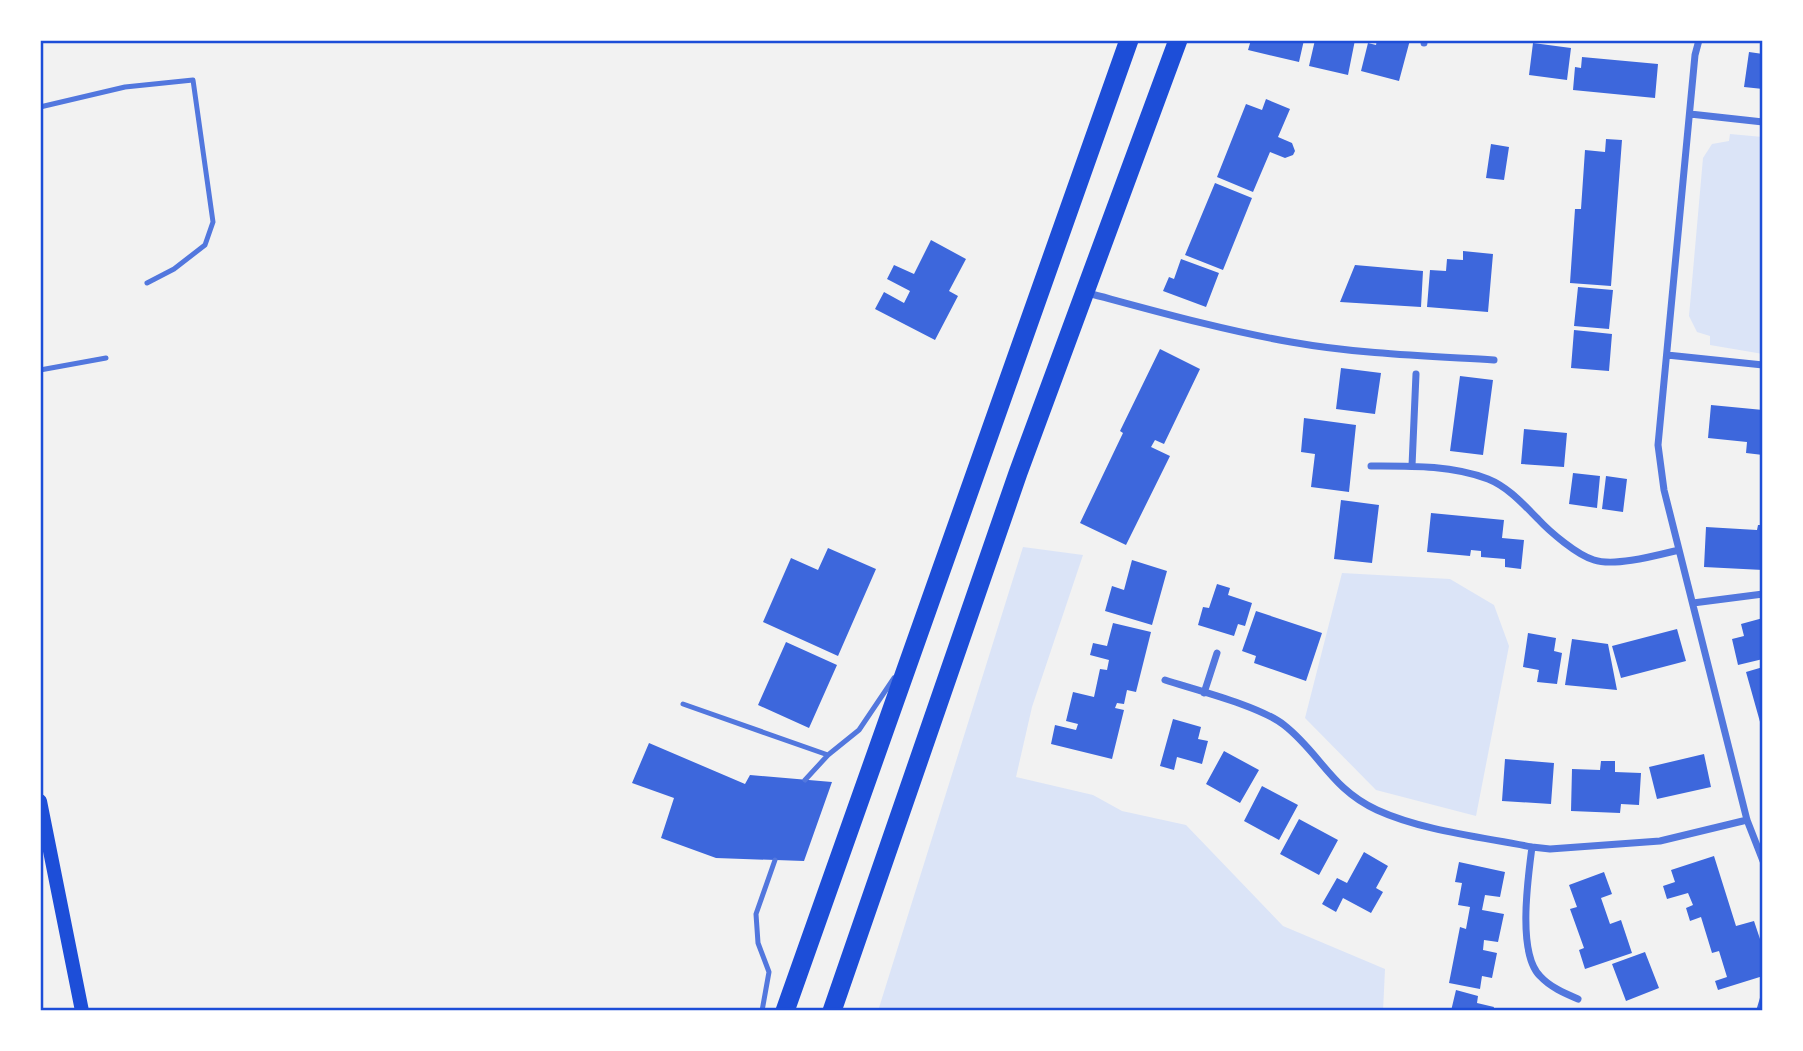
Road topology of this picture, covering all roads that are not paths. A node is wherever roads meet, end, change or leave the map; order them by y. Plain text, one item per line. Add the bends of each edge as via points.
1 (1129, 40) edge
2 (1178, 40) edge
3 (1699, 40) edge
4 (40, 107) edge
5 (1690, 114) junction
6 (1763, 122) edge
7 (146, 283) dead end
8 (1083, 292) junction
9 (1667, 355) junction
10 (106, 358) dead end
11 (1494, 360) dead end
12 (1763, 365) edge
13 (40, 370) edge
14 (1416, 374) dead end
15 (1371, 466) dead end
16 (1412, 466) junction
17 (1679, 550) junction
18 (1763, 594) edge
19 (1693, 603) junction
20 (917, 636) junction
21 (1217, 653) dead end
22 (1165, 680) dead end
23 (1204, 693) junction
24 (682, 704) dead end
25 (828, 755) junction
26 (805, 780) dead end
27 (40, 801) edge
28 (1747, 820) junction
29 (1532, 848) junction
30 (775, 860) dead end
31 (1763, 861) edge
32 (1578, 999) dead end
33 (82, 1011) edge
34 (762, 1011) edge
35 (785, 1011) edge
36 (832, 1011) edge

1 - 20 highway
2 - 8 highway
3 - 5 street
4 - 7 lane via 125,87 193,80 213,222 205,245 174,270
5 - 6 street
5 - 9 street
8 - 11 street via 1202,325 1294,343
8 - 36 highway
9 - 12 street
9 - 17 street via 1658,445
10 - 13 lane
14 - 16 street
15 - 16 street
16 - 17 street via 1458,470 1490,479 1516,496 1547,528 1595,561 1627,561
17 - 19 street
18 - 19 street
19 - 28 street
20 - 25 lane via 859,730
20 - 35 highway
21 - 23 street
22 - 23 street
23 - 29 street via 1283,724 1343,790 1377,811
24 - 25 lane
25 - 26 lane
27 - 33 main road
28 - 29 street via 1660,841
28 - 31 street
29 - 32 street via 1525,914 1528,950 1538,975
30 - 34 lane via 757,914 758,943 769,972

